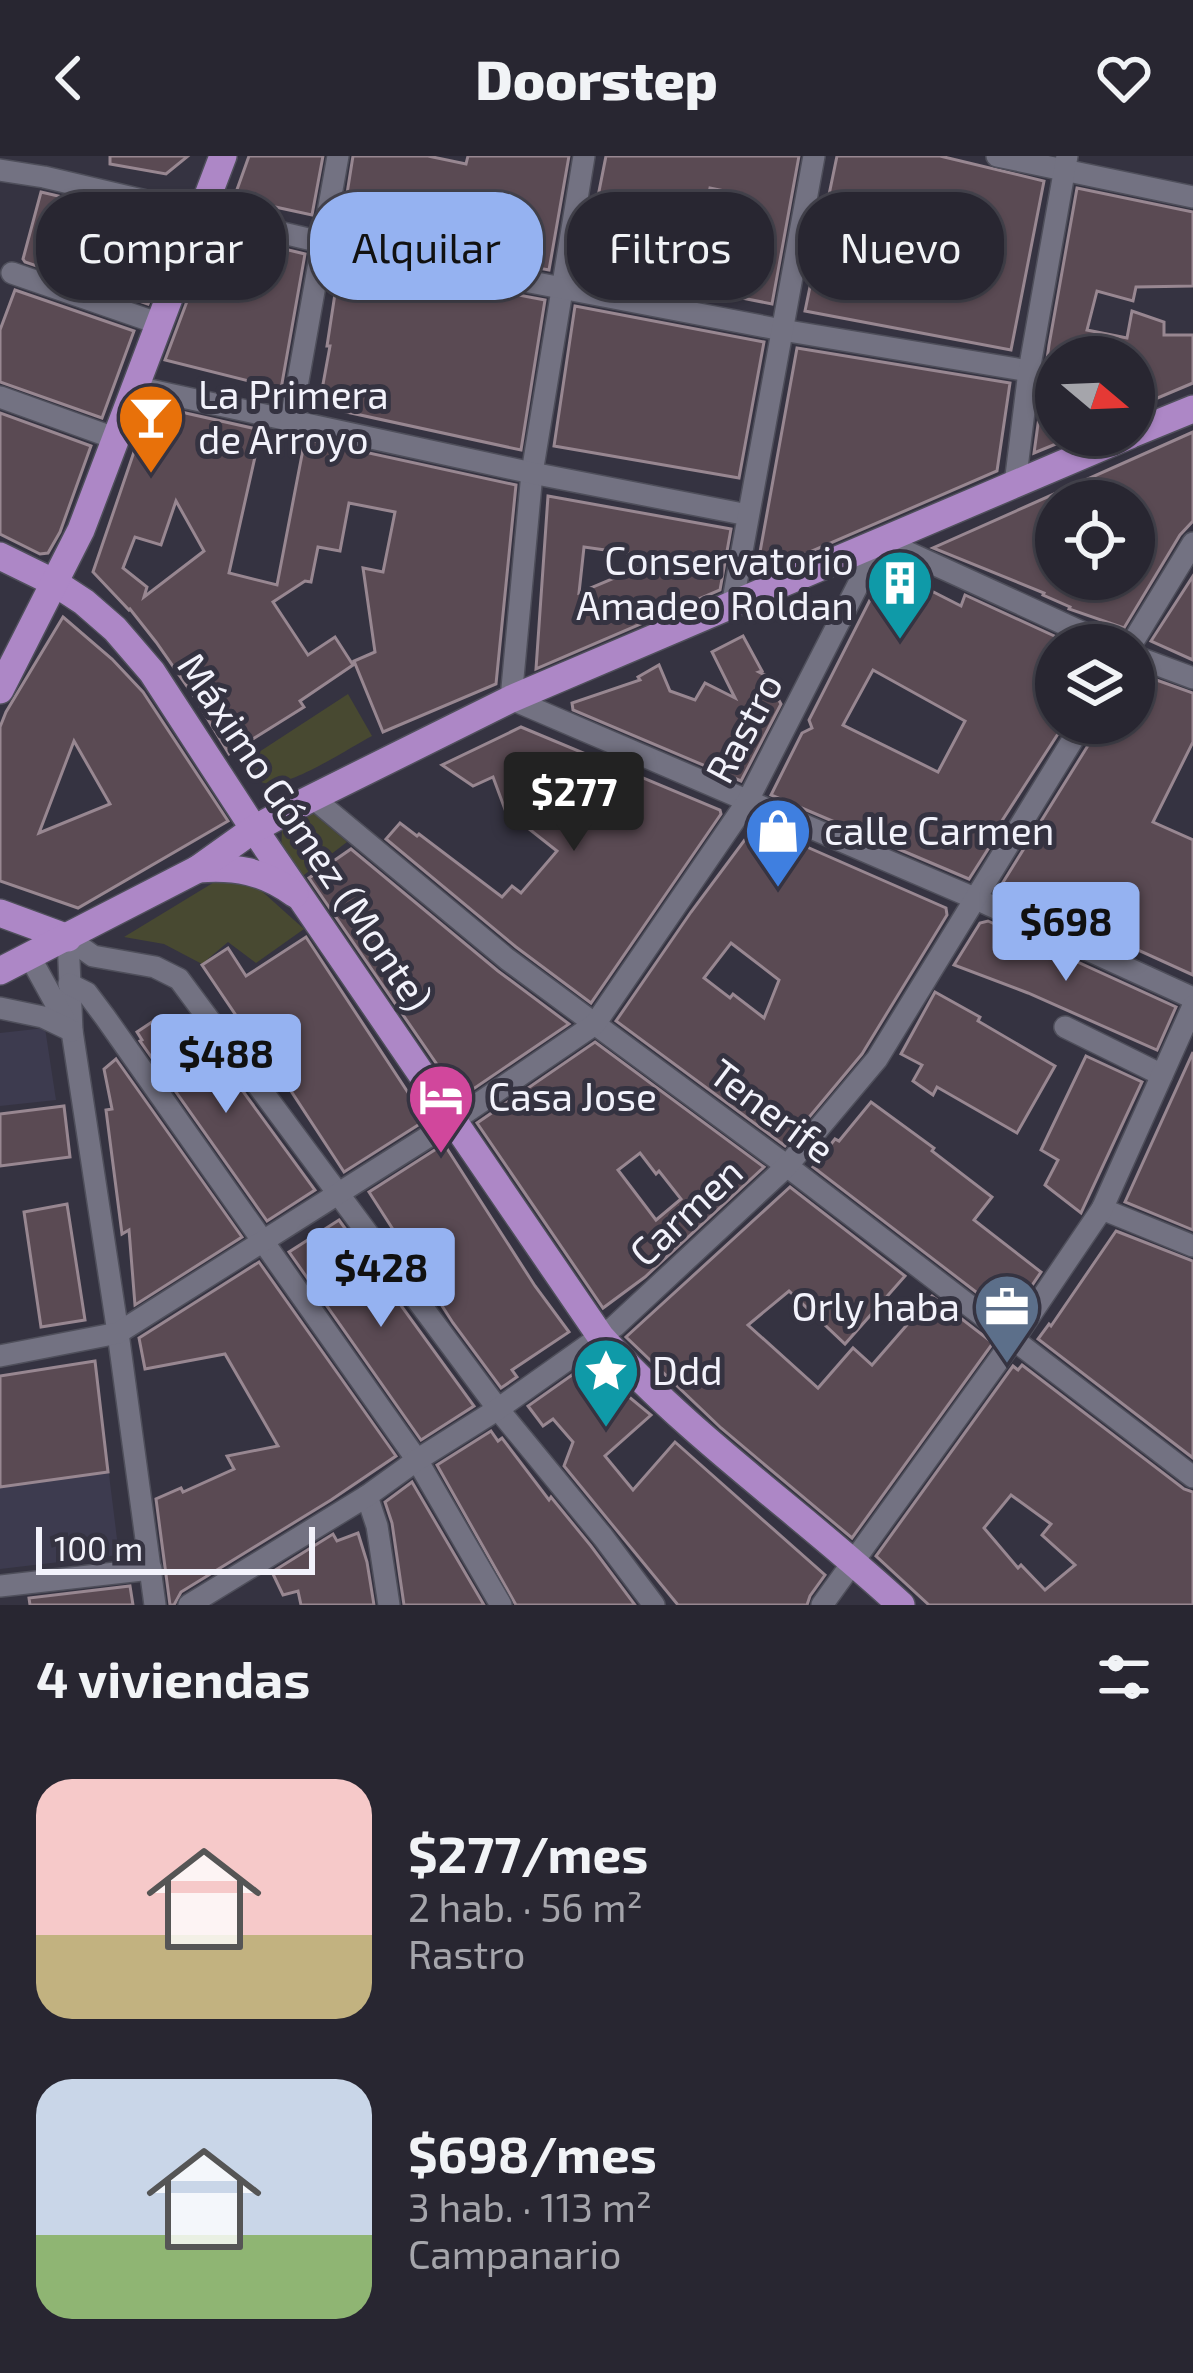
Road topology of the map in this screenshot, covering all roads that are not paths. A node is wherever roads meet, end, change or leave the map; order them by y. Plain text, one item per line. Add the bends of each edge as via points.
1 (223, 156) edge
2 (338, 156) edge
3 (584, 156) edge
4 (814, 156) edge
5 (997, 156) edge
6 (1066, 162) edge
7 (0, 170) edge
8 (109, 192) edge
9 (209, 192) edge
10 (331, 192) edge
11 (1193, 197) edge
12 (12, 273) dead end
13 (543, 284) edge
14 (562, 288) junction
15 (169, 300) edge
16 (311, 300) edge
17 (160, 323) junction
18 (782, 330) junction
19 (1029, 371) junction
20 (136, 387) junction
21 (0, 397) edge
22 (1193, 409) edge
23 (291, 420) junction
24 (1155, 425) edge
25 (117, 439) junction
26 (1081, 456) edge
27 (532, 472) junction
28 (1015, 484) junction
29 (748, 515) junction
30 (881, 540) junction
31 (1193, 543) edge
32 (0, 556) edge
33 (56, 583) junction
34 (732, 605) junction
35 (1063, 624) edge
36 (1145, 624) edge
37 (1155, 664) edge
38 (1193, 679) edge
39 (0, 689) edge
40 (511, 699) junction
41 (1070, 744) edge
42 (313, 798) junction
43 (747, 802) junction
44 (254, 829) junction
45 (197, 869) junction
46 (974, 898) junction
47 (304, 900) junction
48 (0, 913) edge
49 (68, 938) junction
50 (0, 948) edge
51 (30, 957) junction
52 (110, 960) junction
53 (0, 971) edge
54 (78, 988) junction
55 (1193, 1002) edge
56 (0, 1008) edge
57 (596, 1024) junction
58 (1064, 1027) dead end
59 (71, 1031) junction
60 (1162, 1075) junction
61 (453, 1120) junction
62 (787, 1166) junction
63 (338, 1192) junction
64 (1102, 1209) junction
65 (263, 1242) junction
66 (1193, 1246) edge
67 (118, 1333) junction
68 (601, 1336) junction
69 (1014, 1339) junction
70 (0, 1356) edge
71 (498, 1409) junction
72 (417, 1460) junction
73 (1193, 1477) edge
74 (367, 1496) junction
75 (855, 1562) junction
76 (151, 1569) junction
77 (0, 1586) edge
78 (155, 1605) edge
79 (189, 1605) edge
80 (389, 1605) edge
81 (501, 1605) edge
82 (654, 1605) edge
83 (822, 1605) edge
84 (901, 1605) edge

1 - 9 main road
2 - 10 street
3 - 14 street
4 - 18 street
5 - 6 street
6 - 11 street
6 - 19 street
7 - 8 street
12 - 17 street
13 - 14 street
14 - 18 street
14 - 27 street
15 - 17 main road
16 - 23 street
17 - 20 main road
18 - 19 street
18 - 29 street
19 - 28 street
20 - 23 street
20 - 25 main road
21 - 25 street
22 - 24 main road
23 - 27 street
25 - 33 main road
26 - 28 main road
27 - 29 street
27 - 40 street
28 - 30 main road
29 - 34 street
30 - 34 main road
30 - 35 street
30 - 43 street, Rastro
31 - 36 street
32 - 33 main road, Máximo Gómez (Monte)
33 - 39 main road
33 - 44 main road, Máximo Gómez (Monte) via 142,660
34 - 40 main road
37 - 38 street
40 - 42 main road
40 - 43 street
41 - 46 street, Carmen
42 - 44 main road
42 - 57 street, Tenerife
43 - 46 street
43 - 57 street, Rastro
44 - 45 main road
44 - 47 main road, Máximo Gómez (Monte)
45 - 47 main road via 251,870
45 - 49 main road
46 - 55 street
46 - 62 street, Carmen via 877,1059
47 - 61 main road, Máximo Gómez (Monte)
48 - 49 main road
49 - 51 main road
49 - 52 street
49 - 54 street
50 - 51 main road
51 - 53 main road
51 - 59 street
52 - 54 street
52 - 63 street via 178,979
54 - 59 street
54 - 65 street
55 - 60 street
56 - 59 street
57 - 61 street, Rastro
57 - 62 street, Tenerife
58 - 60 street
59 - 67 street
60 - 64 street
61 - 63 street, Rastro
61 - 68 main road, Máximo Gómez (Monte)
62 - 68 street, Carmen
62 - 69 street, Tenerife
63 - 65 street, Rastro
63 - 71 street
64 - 66 street
64 - 69 street
65 - 67 street, Rastro
65 - 72 street
67 - 70 street, Rastro
67 - 76 street
68 - 71 street, Carmen
68 - 75 main road, Máximo Gómez (Monte) via 686,1421
69 - 73 street, Tenerife
69 - 75 street
71 - 72 street, Carmen
71 - 82 street
72 - 74 street, Carmen
72 - 81 street
74 - 79 street, Carmen
74 - 80 street
75 - 83 street
75 - 84 main road, Máximo Gómez (Monte)
76 - 77 street
76 - 78 street

